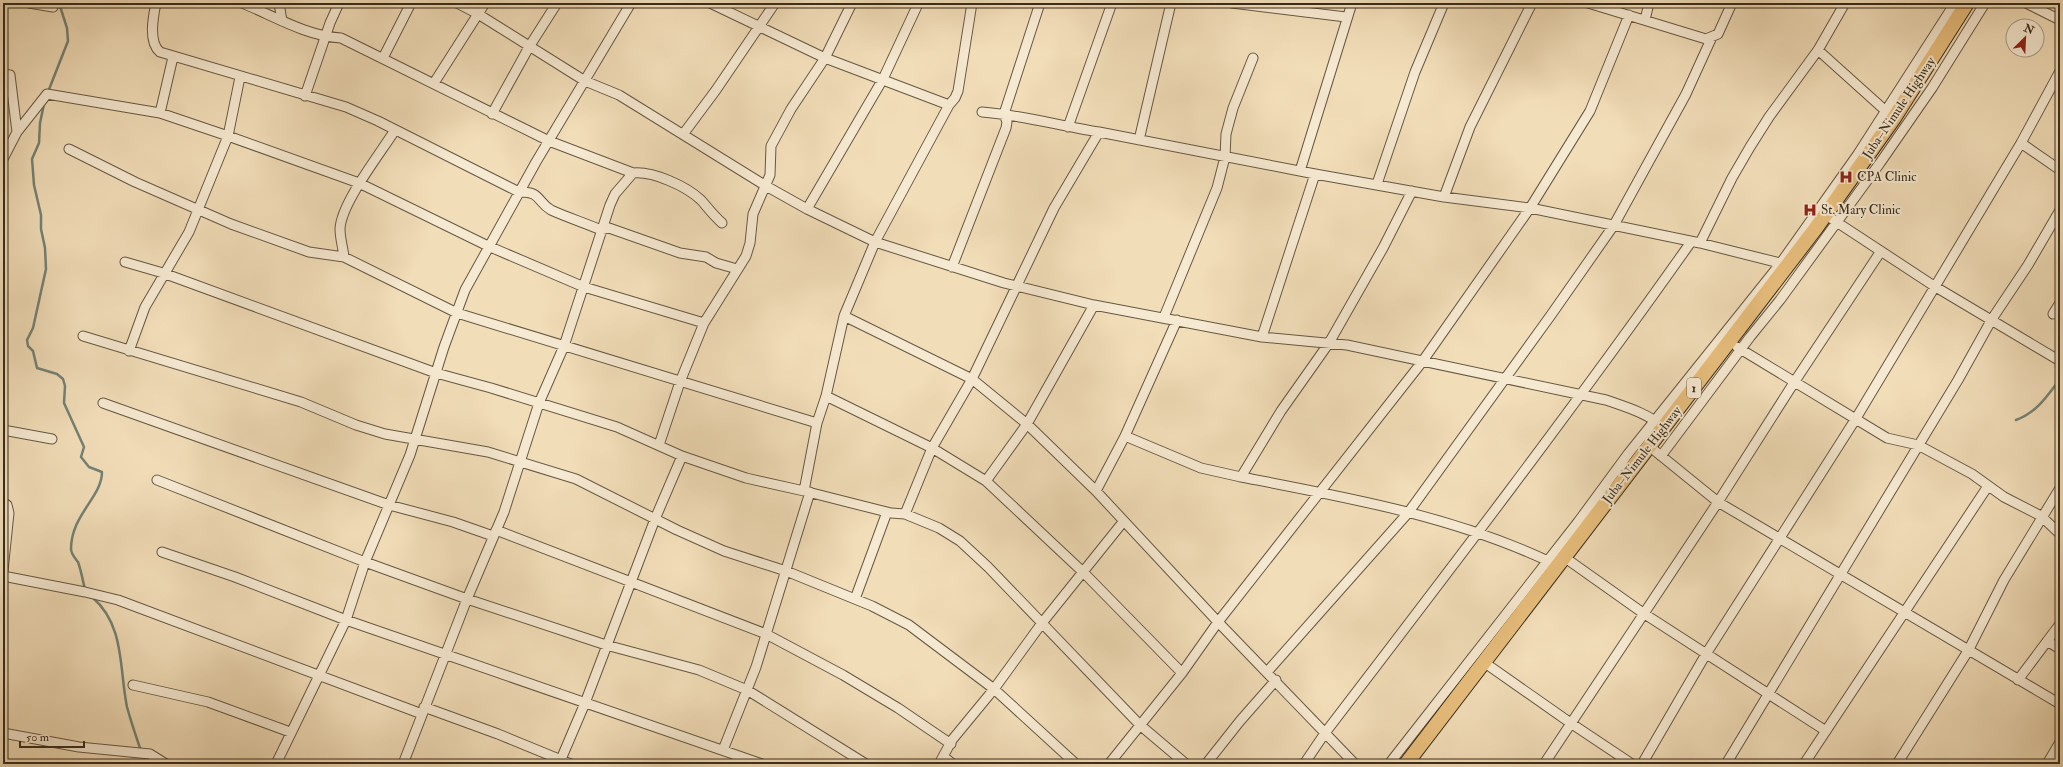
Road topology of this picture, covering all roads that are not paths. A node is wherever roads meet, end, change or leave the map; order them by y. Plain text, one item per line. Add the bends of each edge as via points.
1 (29, 3) edge
2 (156, 3) edge
3 (242, 3) edge
4 (279, 3) edge
5 (339, 3) edge
6 (411, 3) edge
7 (458, 3) edge
8 (485, 3) edge
9 (557, 3) edge
10 (631, 3) edge
11 (710, 3) edge
12 (775, 3) edge
13 (852, 3) edge
14 (972, 3) edge
15 (1040, 3) edge
16 (1112, 3) edge
17 (1171, 3) edge
18 (1232, 3) edge
19 (1352, 3) edge
20 (1444, 3) edge
21 (1532, 3) edge
22 (1588, 3) edge
23 (1650, 3) edge
24 (1732, 3) edge
25 (1845, 3) edge
26 (1955, 3) edge
27 (1967, 3) edge
28 (1985, 3) edge
29 (2026, 3) edge
30 (918, 4) edge
31 (53, 7) dead end
32 (478, 14) junction
33 (1629, 15) junction
34 (1346, 17) junction
35 (1645, 20) junction
36 (2060, 20) edge
37 (282, 21) junction
38 (759, 27) junction
39 (325, 37) junction
40 (1712, 37) junction
41 (529, 47) junction
42 (1818, 50) junction
43 (173, 57) junction
44 (382, 58) junction
45 (825, 58) junction
46 (1253, 58) dead end
47 (2060, 71) edge
48 (3, 74) edge
49 (240, 77) junction
50 (1920, 78) junction
51 (883, 80) junction
52 (585, 81) junction
53 (434, 83) junction
54 (1932, 88) junction
55 (305, 96) junction
56 (949, 105) junction
57 (982, 112) dead end
58 (160, 113) junction
59 (492, 114) junction
60 (1004, 114) junction
61 (1889, 114) junction
62 (1068, 127) junction
63 (395, 130) junction
64 (17, 132) junction
65 (1099, 132) junction
66 (684, 133) junction
67 (228, 136) junction
68 (1139, 140) junction
69 (549, 141) junction
70 (2021, 143) junction
71 (8, 144) edge
72 (69, 149) dead end
73 (1225, 157) junction
74 (3, 159) edge
75 (2060, 170) edge
76 (1300, 171) junction
77 (633, 173) junction
78 (1315, 174) junction
79 (359, 183) junction
80 (1377, 184) junction
81 (766, 186) junction
82 (1412, 191) junction
83 (519, 192) junction
84 (1444, 197) junction
85 (1530, 208) junction
86 (807, 209) junction
87 (198, 210) junction
88 (2060, 213) edge
89 (1831, 218) junction
90 (722, 223) dead end
91 (1614, 225) junction
92 (601, 230) junction
93 (875, 242) junction
94 (1696, 243) junction
95 (488, 246) junction
96 (1881, 251) junction
97 (344, 257) junction
98 (125, 262) dead end
99 (1785, 264) junction
100 (952, 267) junction
101 (737, 269) junction
102 (163, 273) junction
103 (1016, 286) junction
104 (1934, 286) junction
105 (584, 287) junction
106 (2060, 303) edge
107 (1094, 305) junction
108 (457, 313) junction
109 (2053, 314) dead end
110 (844, 316) junction
111 (1164, 317) junction
112 (1992, 319) junction
113 (1177, 320) junction
114 (704, 323) junction
115 (82, 336) dead end
116 (1262, 337) junction
117 (1329, 343) junction
118 (1735, 345) junction
119 (564, 346) junction
120 (129, 351) junction
121 (2060, 361) edge
122 (1422, 362) junction
123 (436, 373) junction
124 (1506, 378) junction
125 (972, 379) junction
126 (1795, 381) junction
127 (680, 382) junction
128 (826, 396) junction
129 (1580, 396) junction
130 (103, 403) dead end
131 (539, 403) junction
132 (1855, 420) junction
133 (817, 423) junction
134 (1659, 423) junction
135 (1027, 424) junction
136 (3, 430) edge
137 (1125, 436) junction
138 (414, 438) junction
139 (52, 439) dead end
140 (1918, 444) junction
141 (659, 445) junction
142 (1648, 446) junction
143 (932, 448) junction
144 (682, 456) junction
145 (1661, 456) junction
146 (520, 461) junction
147 (1241, 477) junction
148 (156, 480) dead end
149 (986, 481) junction
150 (1988, 486) junction
151 (2060, 488) edge
152 (807, 491) junction
153 (1096, 491) junction
154 (1319, 492) junction
155 (3, 502) edge
156 (1718, 502) junction
157 (389, 505) junction
158 (887, 512) junction
159 (904, 514) junction
160 (1408, 514) junction
161 (2041, 516) junction
162 (655, 519) junction
163 (1123, 522) junction
164 (1479, 532) junction
165 (494, 533) junction
166 (2060, 534) edge
167 (1779, 538) junction
168 (162, 552) dead end
169 (1564, 558) junction
170 (365, 562) junction
171 (1548, 562) junction
172 (3, 571) edge
173 (786, 571) junction
174 (1084, 573) junction
175 (1841, 575) junction
176 (3, 576) edge
177 (630, 582) junction
178 (467, 599) junction
179 (855, 599) junction
180 (1643, 613) junction
181 (1905, 613) junction
182 (346, 620) junction
183 (1218, 622) junction
184 (1042, 623) junction
185 (2060, 624) edge
186 (766, 634) junction
187 (2047, 641) junction
188 (606, 646) junction
189 (2060, 649) edge
190 (1968, 651) junction
191 (446, 654) junction
192 (1706, 654) junction
193 (1485, 663) junction
194 (1267, 672) junction
195 (1182, 673) junction
196 (319, 676) junction
197 (1276, 680) junction
198 (2018, 680) junction
199 (133, 685) dead end
200 (994, 689) junction
201 (747, 690) junction
202 (1768, 695) junction
203 (585, 703) junction
204 (2060, 704) edge
205 (423, 711) junction
206 (1572, 724) junction
207 (1140, 725) junction
208 (1826, 731) junction
209 (290, 732) junction
210 (3, 733) edge
211 (1325, 733) junction
212 (2060, 742) edge
213 (950, 744) junction
214 (723, 750) junction
215 (941, 761) edge
216 (560, 762) edge
217 (405, 763) edge
218 (166, 764) edge
219 (276, 764) edge
220 (571, 764) edge
221 (762, 764) edge
222 (866, 764) edge
223 (953, 764) edge
224 (1076, 764) edge
225 (1109, 764) edge
226 (1186, 764) edge
227 (1206, 764) edge
228 (1304, 764) edge
229 (1355, 764) edge
230 (1389, 764) edge
231 (1406, 764) edge
232 (1544, 764) edge
233 (1632, 764) edge
234 (1642, 764) edge
235 (1726, 764) edge
236 (1804, 764) edge
237 (1897, 764) edge
238 (2047, 764) edge

1 - 31 street
2 - 43 street via 153,43 160,52
3 - 37 street
4 - 37 street
5 - 39 street
6 - 44 street
7 - 32 street
8 - 32 street
9 - 41 street
10 - 52 street
11 - 38 street
12 - 38 street
13 - 45 street
14 - 56 street via 958,91
15 - 60 street
16 - 62 street
17 - 68 street
18 - 34 street
19 - 34 street
20 - 80 street via 1415,72
21 - 84 street via 1470,126
22 - 33 street
23 - 35 street
24 - 40 street via 1718,34
25 - 42 street
26 - 61 street
27 - 50 main road, Juba–Nimule Highway / 1
28 - 54 street
29 - 36 street
30 - 51 street
32 - 41 street
32 - 53 street
33 - 35 street
33 - 85 street via 1590,111
34 - 76 street
35 - 40 street via 1689,35 1706,39
37 - 39 street
38 - 45 street
38 - 66 street
39 - 44 street via 340,38
39 - 55 street
40 - 91 street via 1686,94
41 - 52 street
41 - 59 street
42 - 61 street
42 - 94 street via 1750,147
43 - 49 street via 207,65
43 - 58 street
44 - 53 street
45 - 51 street
45 - 81 street via 791,109 771,146 770,175
46 - 73 street via 1233,108 1226,134
47 - 70 street
48 - 64 street via 10,75
49 - 55 street
49 - 67 street
50 - 54 street
50 - 61 main road, Juba–Nimule Highway / 1
51 - 56 street
51 - 86 street
52 - 66 street via 619,95
52 - 69 street
53 - 59 street
54 - 89 street
55 - 63 street via 346,107
56 - 93 street
57 - 60 street
58 - 64 street via 47,94
58 - 67 street
59 - 69 street
60 - 62 street
60 - 100 street via 1006,128
61 - 89 main road, Juba–Nimule Highway / 1
61 - 99 street via 1858,154
62 - 65 street
63 - 79 street
63 - 83 street
64 - 71 street
65 - 68 street
65 - 103 street via 1054,208
66 - 81 street
67 - 79 street
67 - 87 street
68 - 73 street
69 - 77 street
69 - 83 street
70 - 75 street
70 - 104 street
71 - 74 street
72 - 87 street
73 - 76 street
73 - 111 street via 1217,188
76 - 78 street
77 - 90 street via 647,173 681,188 701,201
77 - 92 street via 616,194
78 - 80 street
78 - 116 street
79 - 95 street
79 - 97 street via 342,220 340,230
80 - 82 street
81 - 86 street
81 - 101 street via 752,214 750,243 746,256
82 - 84 street
82 - 117 street
83 - 92 street via 533,194 550,209
83 - 95 street
84 - 85 street
85 - 91 street
85 - 122 street
86 - 93 street
87 - 97 street via 309,252
87 - 102 street via 178,253
88 - 112 street
89 - 96 street
89 - 99 main road, Juba–Nimule Highway / 1
89 - 118 street via 1780,300
91 - 94 street
91 - 124 street
92 - 101 street via 609,228 680,253 706,257
92 - 105 street
93 - 100 street
93 - 110 street
94 - 99 street
94 - 129 street
95 - 105 street
95 - 108 street via 465,290
96 - 104 street
96 - 126 street
97 - 108 street
98 - 102 street
99 - 118 main road, Juba–Nimule Highway / 1
99 - 134 street
100 - 103 street
101 - 114 street
102 - 120 street via 144,307
102 - 123 street
103 - 107 street
103 - 125 street
104 - 112 street
104 - 132 street
105 - 114 street
105 - 119 street
106 - 109 street
107 - 111 street
107 - 135 street
108 - 119 street
108 - 123 street
110 - 125 street
110 - 128 street
111 - 113 street
112 - 121 street
112 - 140 street
113 - 116 street
113 - 137 street
114 - 127 street
115 - 120 street
116 - 117 street
117 - 122 street
117 - 147 street
118 - 126 street
118 - 134 main road, Juba–Nimule Highway / 1
118 - 145 street
119 - 127 street
119 - 131 street
120 - 138 street via 301,402 385,434
122 - 124 street
122 - 154 street
123 - 131 street
123 - 138 street
124 - 129 street
124 - 160 street
125 - 135 street
125 - 143 street
126 - 132 street
126 - 156 street
127 - 133 street
127 - 141 street
128 - 133 street
128 - 143 street
129 - 134 street via 1617,404
129 - 164 street
130 - 157 street
131 - 141 street via 617,427
131 - 146 street
132 - 140 street via 1887,438
132 - 167 street
133 - 152 street
134 - 142 main road, Juba–Nimule Highway / 1
134 - 171 street
135 - 149 street
135 - 153 street
136 - 139 street
137 - 147 street via 1201,468
137 - 153 street
138 - 146 street
138 - 157 street via 410,455
140 - 150 street via 1972,474
140 - 175 street
141 - 144 street
142 - 145 street
142 - 169 main road, Juba–Nimule Highway / 1
143 - 149 street
143 - 159 street
144 - 152 street via 746,478
144 - 162 street
145 - 156 street
146 - 162 street via 576,480
146 - 165 street via 504,512
147 - 154 street
148 - 170 street
149 - 174 street
150 - 161 street
150 - 181 street
151 - 161 street
152 - 158 street
152 - 173 street
153 - 163 street
154 - 160 street
154 - 183 street
155 - 172 street via 8,509 9,521
156 - 167 street
156 - 180 street
157 - 165 street
157 - 170 street
158 - 159 street
158 - 179 street
159 - 184 street via 939,528 960,542
160 - 164 street
160 - 194 street
161 - 166 street
161 - 190 street via 2004,580
162 - 173 street via 724,551
162 - 177 street
163 - 174 street
163 - 183 street
164 - 171 street
164 - 211 street
165 - 177 street
165 - 178 street
167 - 175 street
167 - 192 street
168 - 182 street
169 - 180 street
169 - 193 main road, Juba–Nimule Highway / 1
170 - 178 street
170 - 182 street
171 - 230 street
173 - 179 street
173 - 186 street
174 - 184 street
174 - 195 street
175 - 181 street
175 - 202 street
176 - 196 street via 118,600
177 - 186 street
177 - 188 street
178 - 188 street
178 - 191 street
179 - 200 street via 909,625
180 - 192 street
180 - 206 street
181 - 190 street
181 - 208 street
182 - 191 street
182 - 196 street
183 - 194 street
183 - 195 street
184 - 200 street
184 - 207 street
185 - 187 street
186 - 201 street
186 - 213 street via 849,678
187 - 189 street
187 - 198 street
188 - 201 street via 699,670
188 - 203 street
190 - 198 street
190 - 237 street
191 - 203 street
191 - 205 street
192 - 202 street
192 - 234 street
193 - 206 street
193 - 231 main road, Juba–Nimule Highway / 1
194 - 197 street
195 - 207 street
196 - 205 street
196 - 209 street
197 - 211 street
197 - 227 street
198 - 204 street
199 - 209 street via 208,702
200 - 213 street
200 - 224 street
201 - 214 street
201 - 222 street
202 - 208 street
202 - 235 street
203 - 214 street
203 - 216 street
205 - 216 street via 498,734
205 - 217 street
206 - 232 street
206 - 233 street
207 - 225 street
207 - 226 street
208 - 236 street
209 - 219 street
210 - 218 street via 79,746 150,754
211 - 228 street
211 - 229 street
212 - 238 street
213 - 215 street
214 - 221 street
215 - 223 street
216 - 220 street

